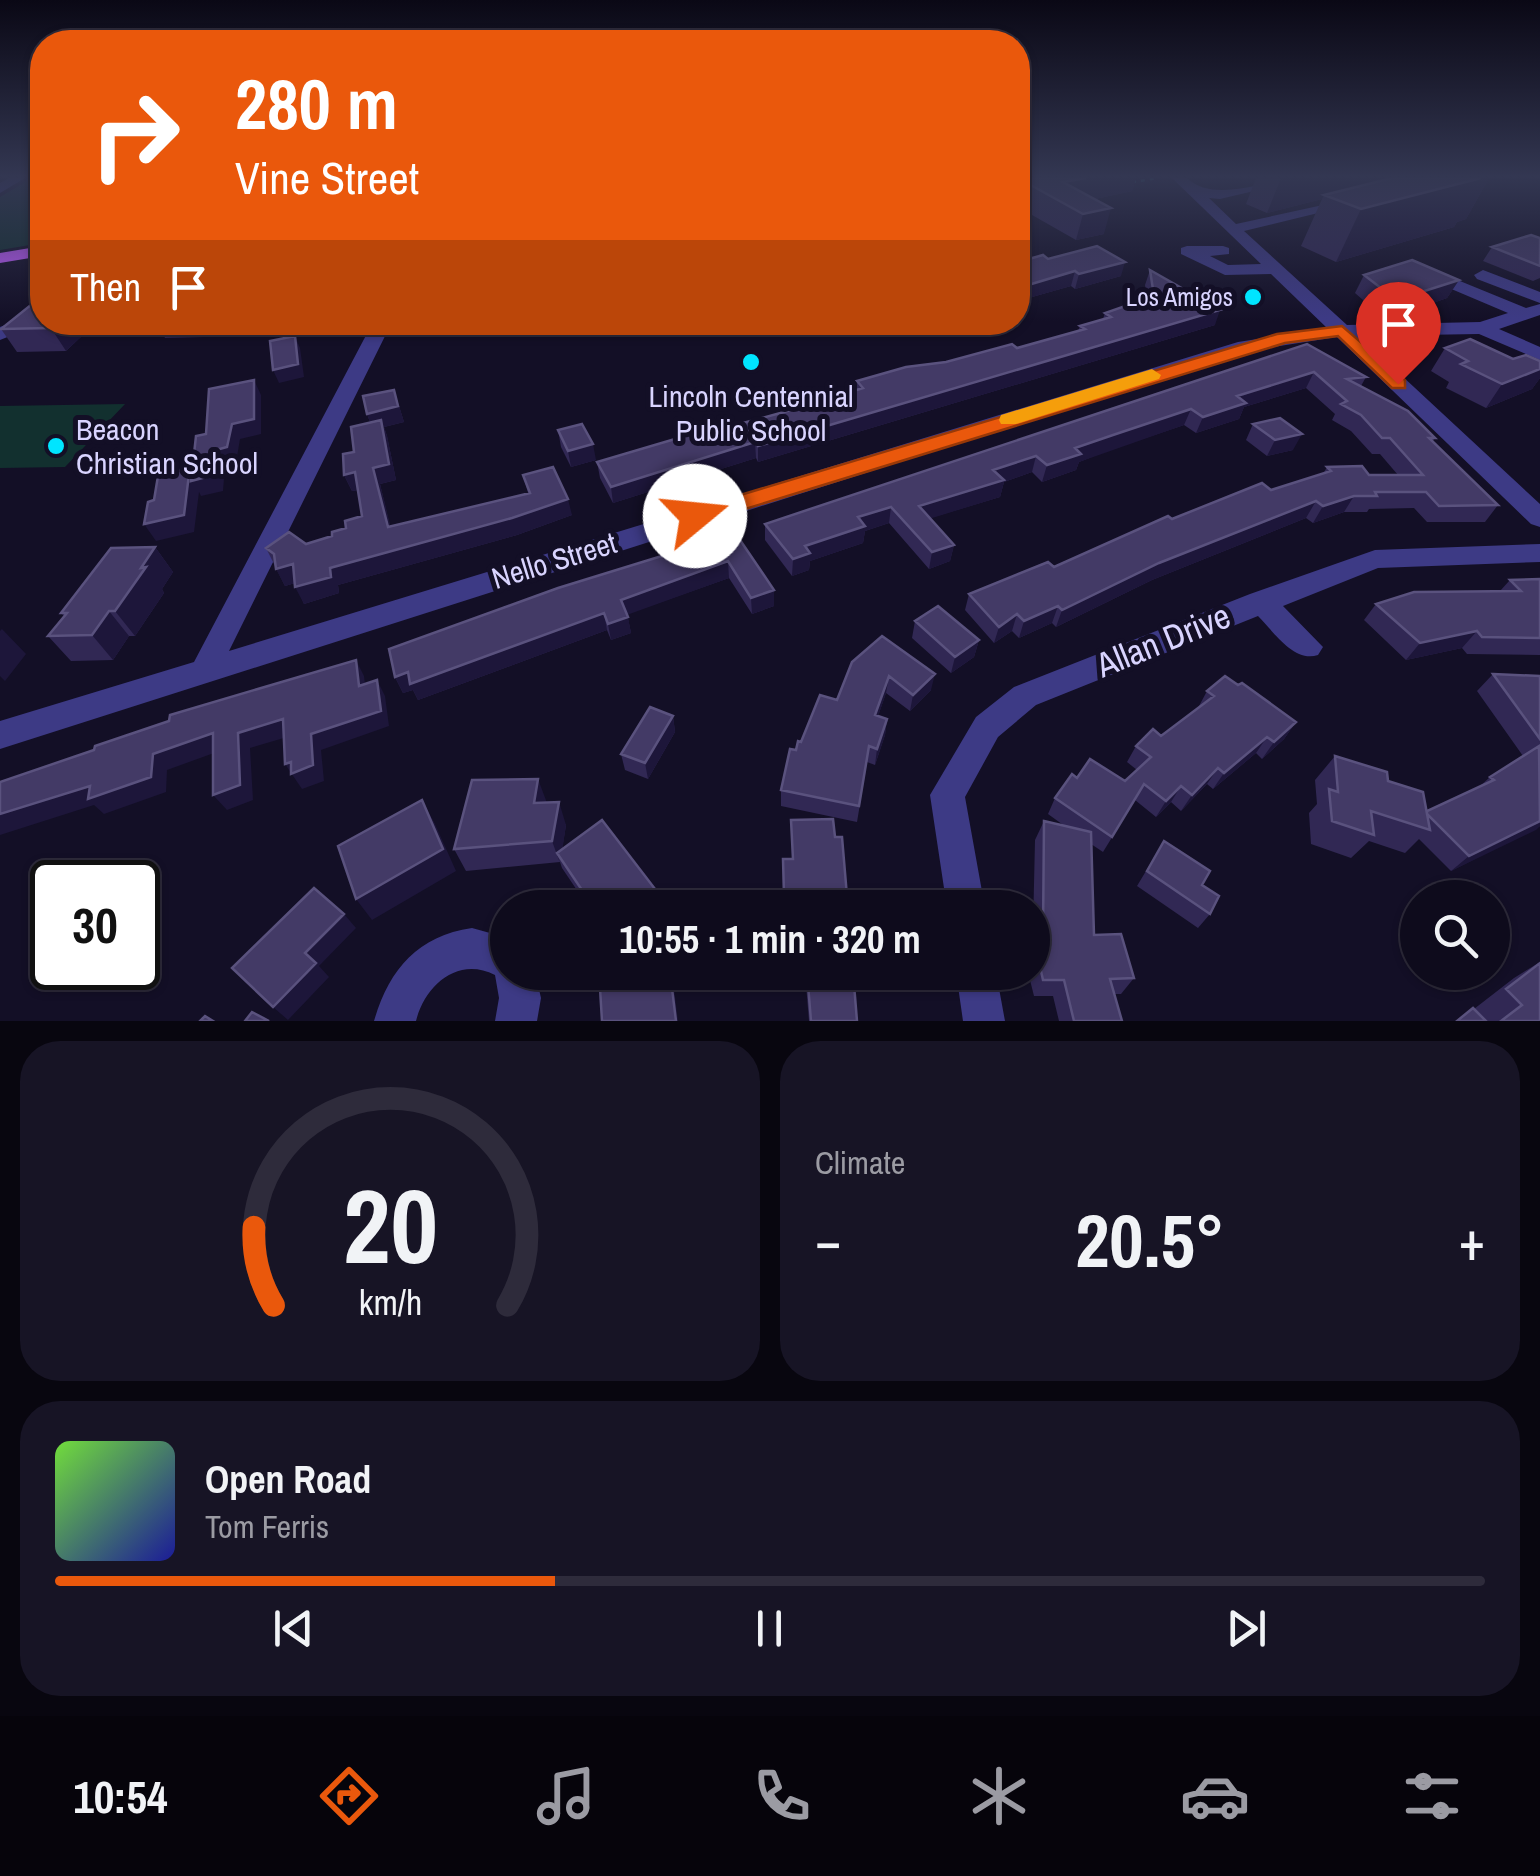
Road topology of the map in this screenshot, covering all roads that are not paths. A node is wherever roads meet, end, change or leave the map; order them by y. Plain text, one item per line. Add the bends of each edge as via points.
1 (1230, 226) edge
2 (1243, 226) edge
3 (1233, 228) junction
4 (30, 253) edge
5 (0, 258) edge
6 (1222, 268) dead end
7 (1276, 269) junction
8 (1483, 276) dead end
9 (1454, 284) edge
10 (1540, 298) edge
11 (1533, 311) edge
12 (30, 322) edge
13 (1482, 328) junction
14 (1342, 331) junction
15 (0, 334) edge
16 (376, 335) edge
17 (1540, 354) edge
18 (1540, 518) edge
19 (1540, 553) edge
20 (1260, 600) junction
21 (1308, 647) dead end
22 (205, 669) junction
23 (0, 735) edge
24 (963, 890) edge
25 (490, 949) edge
26 (518, 990) edge
27 (979, 990) edge
28 (395, 1021) edge
29 (516, 1021) edge
30 (984, 1021) edge

1 - 3 street
2 - 3 street
3 - 7 street
4 - 5 main road
6 - 7 street
7 - 14 street
8 - 10 street
9 - 11 street
11 - 13 street
12 - 15 street
13 - 14 street, Nello Street
13 - 17 street
14 - 18 street
14 - 22 street, Nello Street via 1245,346
16 - 22 street
19 - 20 street, Allan Drive via 1375,558
20 - 21 street
20 - 24 street, Allan Drive via 1025,696 987,727 947,795
22 - 23 street, Nello Street
25 - 28 street via 456,948 436,958 406,990
26 - 29 street
27 - 30 street

